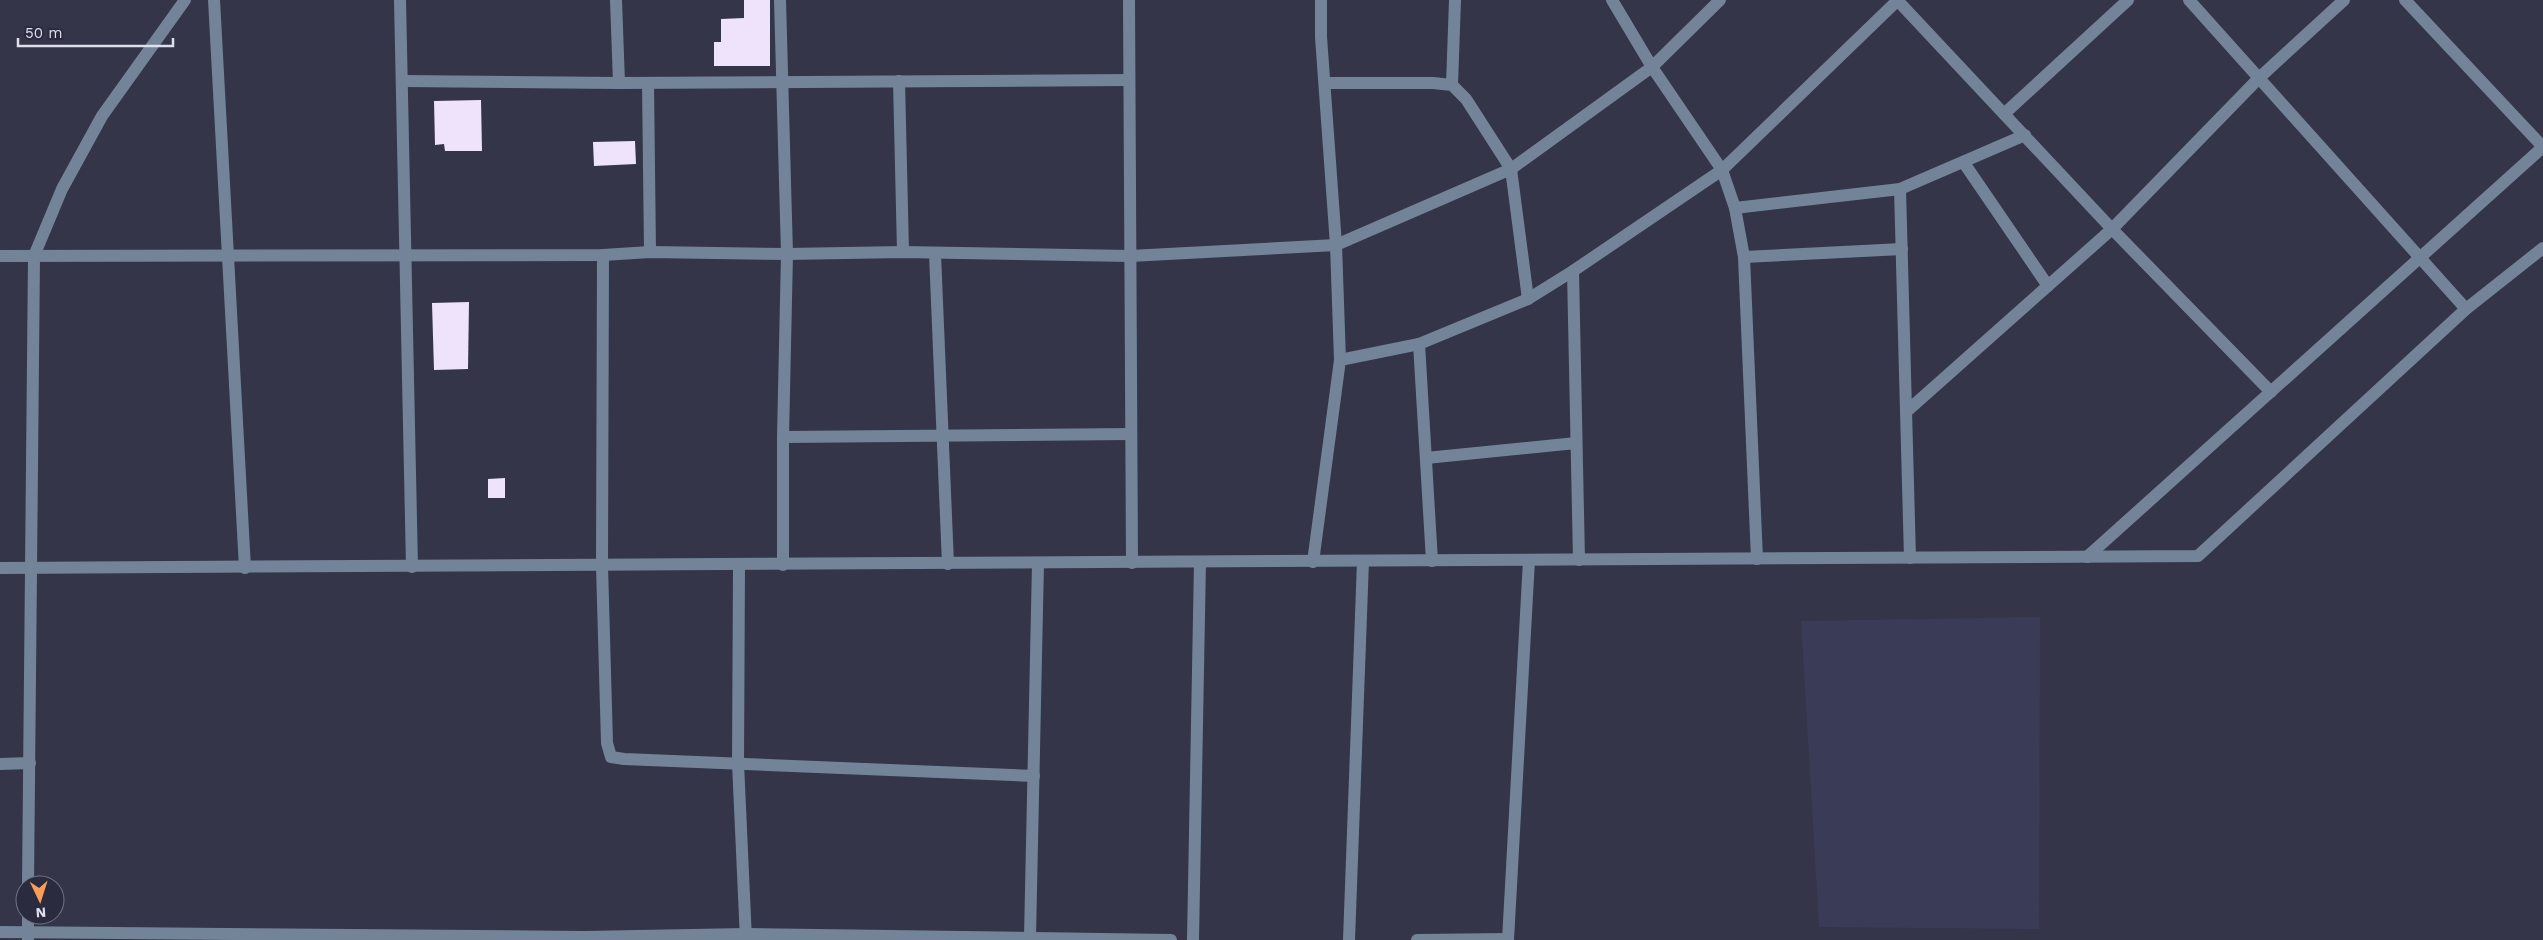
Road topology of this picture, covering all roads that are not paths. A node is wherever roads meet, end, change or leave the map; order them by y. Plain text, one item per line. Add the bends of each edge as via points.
1 (185, 0) edge
2 (214, 0) edge
3 (400, 0) edge
4 (616, 0) edge
5 (780, 0) edge
6 (1129, 0) edge
7 (1321, 0) edge
8 (1455, 0) edge
9 (1612, 0) edge
10 (1720, 0) edge
11 (1898, 0) edge
12 (2128, 0) edge
13 (2190, 0) edge
14 (2344, 0) edge
15 (2405, 0) edge
16 (1652, 67) junction
17 (2259, 78) junction
18 (1129, 80) junction
19 (402, 81) junction
20 (899, 81) junction
21 (648, 82) junction
22 (781, 82) junction
23 (619, 83) junction
24 (1326, 83) junction
25 (1452, 85) junction
26 (2004, 114) junction
27 (2025, 135) junction
28 (2543, 147) edge
29 (1964, 163) junction
30 (1511, 169) junction
31 (1722, 170) junction
32 (1900, 190) junction
33 (1735, 208) junction
34 (2112, 229) junction
35 (1336, 245) junction
36 (2543, 248) edge
37 (1902, 250) junction
38 (650, 252) junction
39 (903, 252) junction
40 (787, 254) junction
41 (935, 254) junction
42 (603, 255) junction
43 (0, 256) edge
44 (34, 256) junction
45 (406, 256) junction
46 (1130, 256) junction
47 (1744, 257) junction
48 (2420, 257) junction
49 (230, 258) junction
50 (1573, 272) junction
51 (2048, 286) junction
52 (1528, 299) junction
53 (2466, 309) junction
54 (1420, 344) junction
55 (1340, 360) junction
56 (2271, 392) junction
57 (1906, 412) junction
58 (1131, 434) junction
59 (783, 437) junction
60 (941, 437) junction
61 (1576, 443) junction
62 (1426, 458) junction
63 (2088, 557) junction
64 (1910, 558) junction
65 (1757, 559) junction
66 (1529, 560) junction
67 (1579, 560) junction
68 (1363, 561) junction
69 (1432, 561) junction
70 (1200, 562) junction
71 (1313, 562) junction
72 (1132, 563) junction
73 (948, 564) junction
74 (1038, 564) junction
75 (784, 565) junction
76 (602, 566) junction
77 (739, 566) junction
78 (412, 567) junction
79 (0, 568) edge
80 (32, 568) junction
81 (245, 568) junction
82 (738, 763) junction
83 (0, 764) edge
84 (30, 764) junction
85 (1034, 776) junction
86 (28, 875) edge
87 (0, 932) edge
88 (28, 936) edge
89 (746, 937) edge
90 (1030, 937) junction
91 (584, 938) edge
92 (880, 938) edge
93 (1171, 940) edge
94 (1194, 940) edge
95 (1349, 940) edge
96 (1417, 940) edge
97 (1508, 940) edge

1 - 44 street via 102,116 62,189
2 - 49 street
3 - 19 street
4 - 23 street
5 - 22 street
6 - 18 street
7 - 24 street
8 - 25 street
9 - 16 street
10 - 16 street
11 - 26 street
11 - 31 street
12 - 26 street
13 - 17 street
14 - 17 street
15 - 28 street
16 - 30 street
16 - 31 street
17 - 34 street
17 - 48 street
18 - 20 street
18 - 46 street
19 - 23 street
19 - 45 street
20 - 22 street
20 - 39 street
21 - 22 street
21 - 23 street
21 - 38 street
22 - 40 street
24 - 25 street
24 - 35 street
25 - 30 street via 1466,99
26 - 27 street
27 - 29 street
27 - 34 street
28 - 48 street
29 - 32 street
29 - 51 street
30 - 35 street
30 - 52 street
31 - 33 street
31 - 50 street
32 - 33 street
32 - 37 street
33 - 47 street
34 - 51 street
34 - 56 street
35 - 46 street
35 - 55 street
36 - 53 street
37 - 47 street
37 - 57 street
38 - 40 street
38 - 42 street
39 - 40 street
39 - 41 street
40 - 59 street
41 - 46 street
41 - 60 street
42 - 45 street
42 - 76 street
43 - 44 street
44 - 49 street
44 - 80 street
45 - 49 street
45 - 78 street
46 - 58 street
47 - 65 street
48 - 53 street
48 - 56 street
49 - 81 street
50 - 52 street
50 - 61 street
51 - 57 street
52 - 54 street
53 - 63 street via 2198,556
54 - 55 street
54 - 62 street
55 - 71 street
56 - 63 street
57 - 64 street
58 - 60 street
58 - 72 street
59 - 60 street
59 - 75 street
60 - 73 street
61 - 62 street
61 - 67 street
62 - 69 street
63 - 64 street
64 - 65 street
65 - 67 street
66 - 67 street
66 - 69 street
66 - 97 street
68 - 69 street
68 - 71 street
68 - 95 street
70 - 71 street
70 - 72 street
70 - 94 street
72 - 74 street
73 - 74 street
73 - 75 street
74 - 85 street
75 - 77 street
76 - 77 street
76 - 78 street
76 - 82 street via 610,757
77 - 82 street
78 - 81 street
79 - 80 street
80 - 81 street
80 - 84 street
82 - 85 street
82 - 89 street
83 - 84 street
84 - 86 street
85 - 90 street
87 - 88 street
88 - 91 street
89 - 91 street
89 - 92 street
90 - 92 street
90 - 93 street
96 - 97 street

